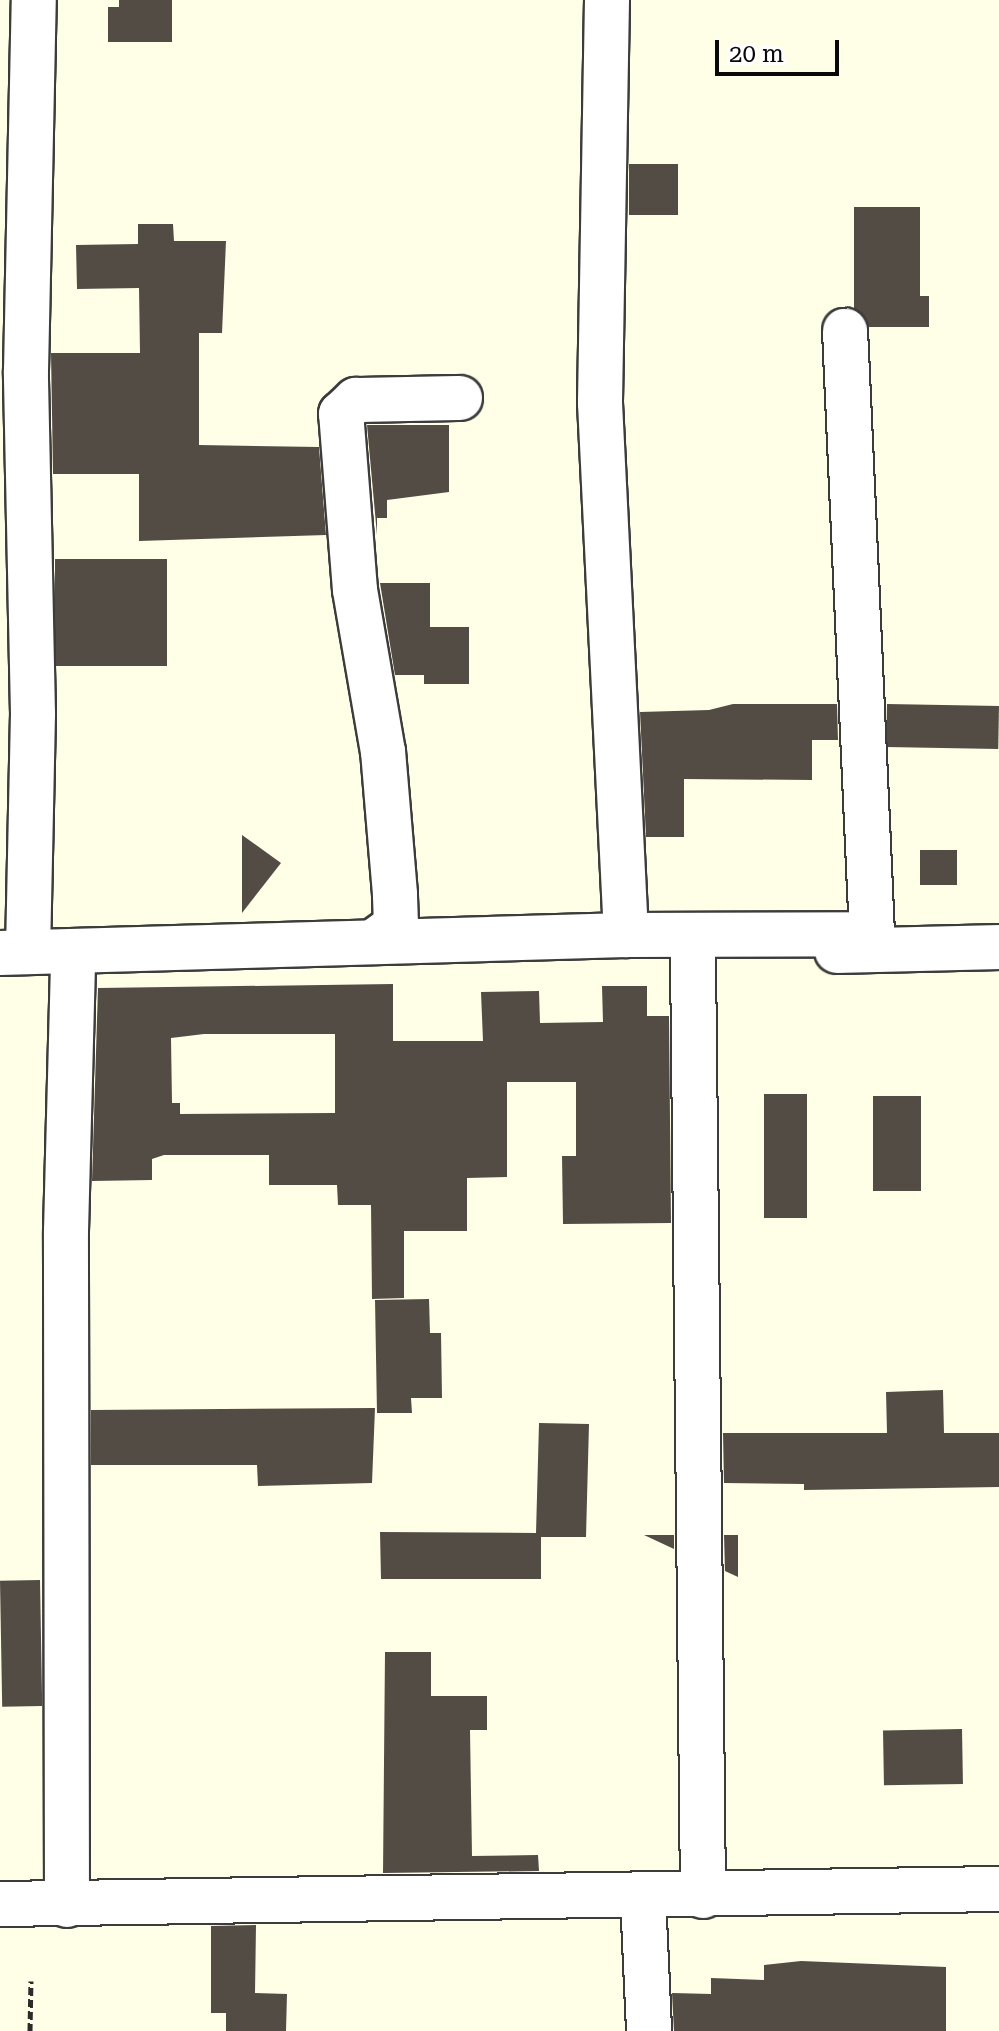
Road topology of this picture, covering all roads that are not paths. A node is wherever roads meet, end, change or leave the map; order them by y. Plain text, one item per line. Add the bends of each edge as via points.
1 (34, 0) edge
2 (607, 0) edge
3 (845, 331) dead end
4 (13, 371) edge
5 (460, 398) dead end
6 (626, 935) junction
7 (373, 942) junction
8 (999, 947) edge
9 (693, 955) junction
10 (9, 960) edge
11 (73, 971) junction
12 (999, 1889) edge
13 (703, 1896) junction
14 (643, 1897) junction
15 (0, 1904) edge
16 (67, 1905) junction
17 (649, 2031) edge

1 - 4 street
2 - 6 street via 600,403
3 - 6 street via 872,934
4 - 10 street via 33,714
5 - 7 street via 356,400 341,414 355,590 383,752 395,894 396,925
6 - 7 street
7 - 10 street
8 - 9 street
9 - 11 street
9 - 13 street
10 - 11 street
11 - 16 street via 66,1231
12 - 13 street
13 - 14 street
14 - 16 street
14 - 17 street
15 - 16 street

